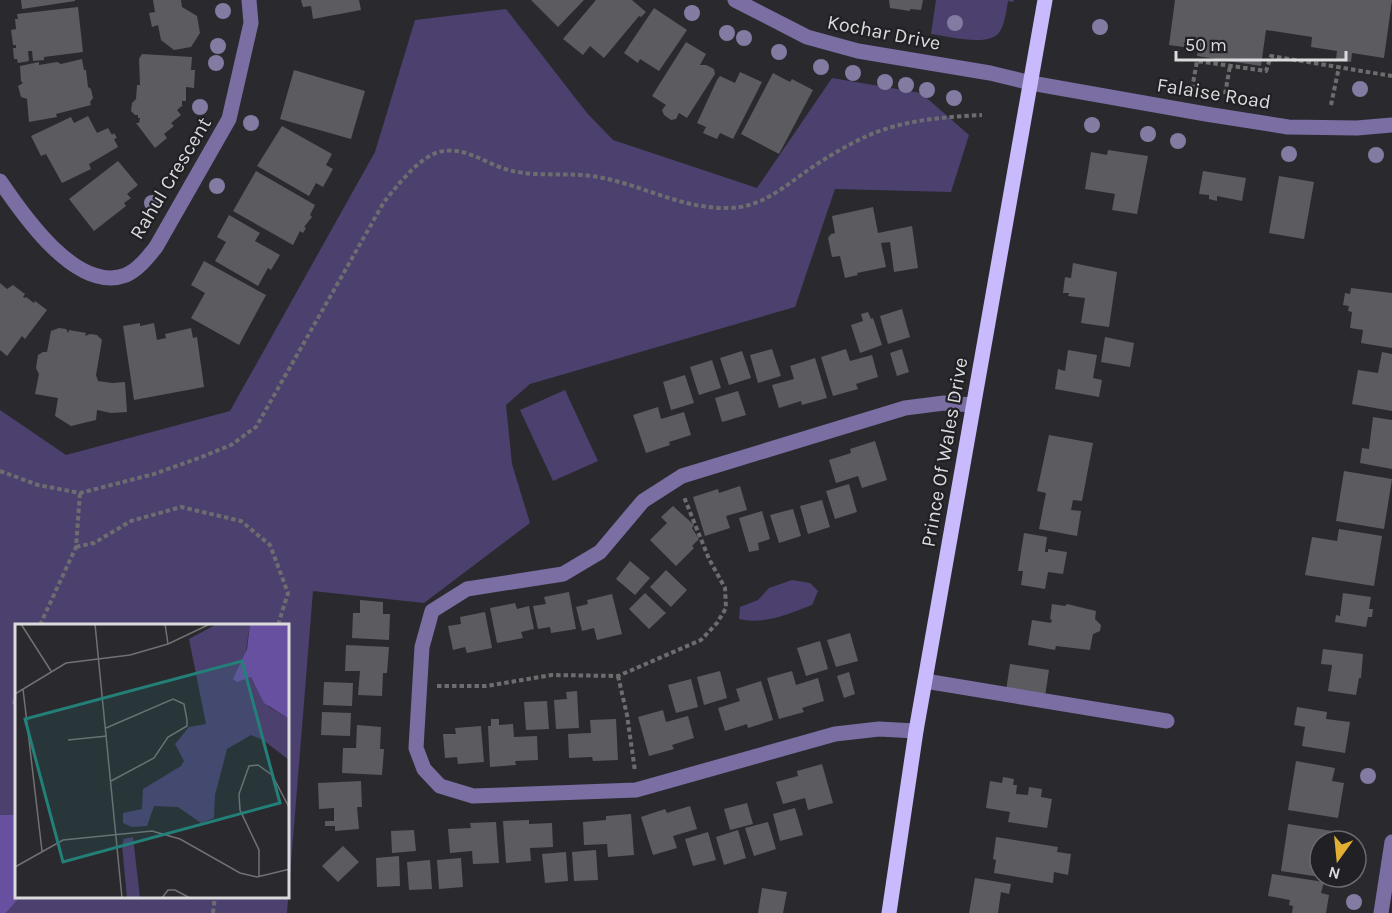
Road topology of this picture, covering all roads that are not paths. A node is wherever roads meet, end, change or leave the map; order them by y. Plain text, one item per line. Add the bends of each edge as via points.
1 (249, 0) edge
2 (735, 0) edge
3 (1045, 0) edge
4 (1031, 83) junction
5 (1392, 125) edge
6 (0, 181) edge
7 (973, 405) junction
8 (925, 681) junction
9 (1167, 721) dead end
10 (916, 731) junction
11 (1392, 842) edge
12 (889, 913) edge
13 (1381, 913) edge

1 - 6 street, Rahul Crescent via 251,23 229,119 156,247 141,265 126,275 112,277 94,276 71,264 33,226
2 - 4 street, Kochar Drive via 807,37 858,51
3 - 4 main road, Prince Of Wales Drive
4 - 5 street, Falaise Road via 1288,127
4 - 7 main road, Prince Of Wales Drive
7 - 8 main road, Prince Of Wales Drive
7 - 10 street via 944,403 905,408 682,476 643,501 600,552 563,574 467,589 432,611 422,647 416,748 424,769 440,786 473,796 636,790 836,734 879,729
8 - 9 street
8 - 10 main road, Prince Of Wales Drive
10 - 12 main road, Prince Of Wales Drive
11 - 13 street

